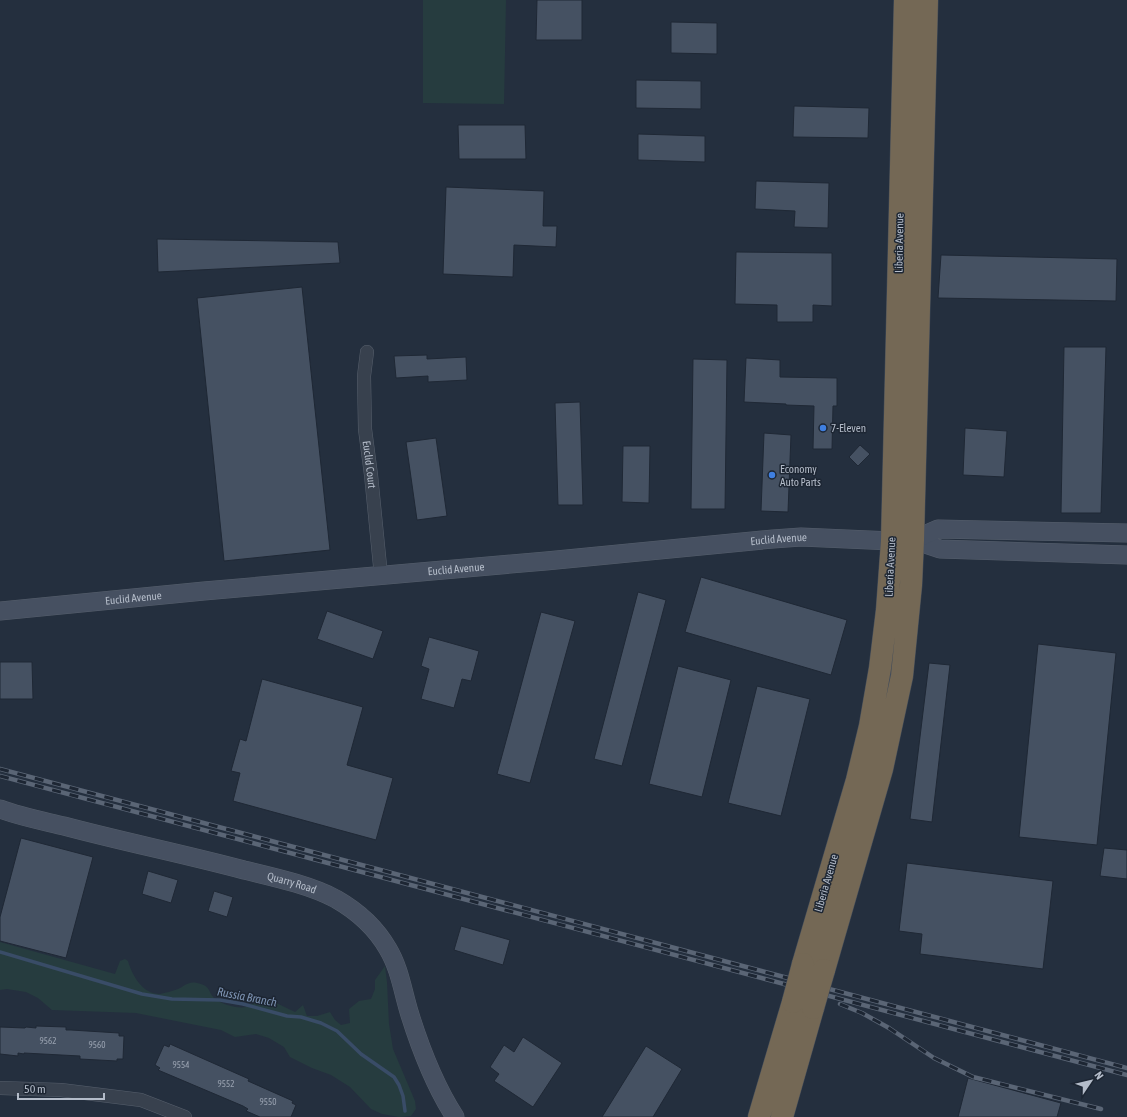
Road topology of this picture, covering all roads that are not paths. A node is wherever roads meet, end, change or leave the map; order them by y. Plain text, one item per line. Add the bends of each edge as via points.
1 (905, 0) edge
2 (927, 0) edge
3 (367, 352) dead end
4 (1127, 533) edge
5 (892, 540) junction
6 (913, 540) junction
7 (1127, 555) edge
8 (381, 576) junction
9 (0, 611) edge
10 (0, 809) edge
11 (0, 1088) edge
12 (453, 1116) edge
13 (185, 1117) edge
14 (759, 1117) edge
15 (782, 1117) edge

1 - 5 highway, Liberia Avenue
2 - 6 highway, Liberia Avenue
3 - 8 street, Euclid Court via 364,376 365,429
4 - 6 street, Euclid Avenue via 938,529
5 - 6 street, Euclid Avenue
5 - 8 street, Euclid Avenue via 796,537
5 - 14 highway, Liberia Avenue, bridge via 887,610 870,726
6 - 7 street, Euclid Avenue via 940,549
6 - 15 highway, Liberia Avenue, bridge via 905,650 882,769
8 - 9 street, Euclid Avenue
10 - 12 street, Quarry Road via 280,879 320,892 346,905 363,918 388,949 430,1071
11 - 13 street via 61,1090 141,1100

